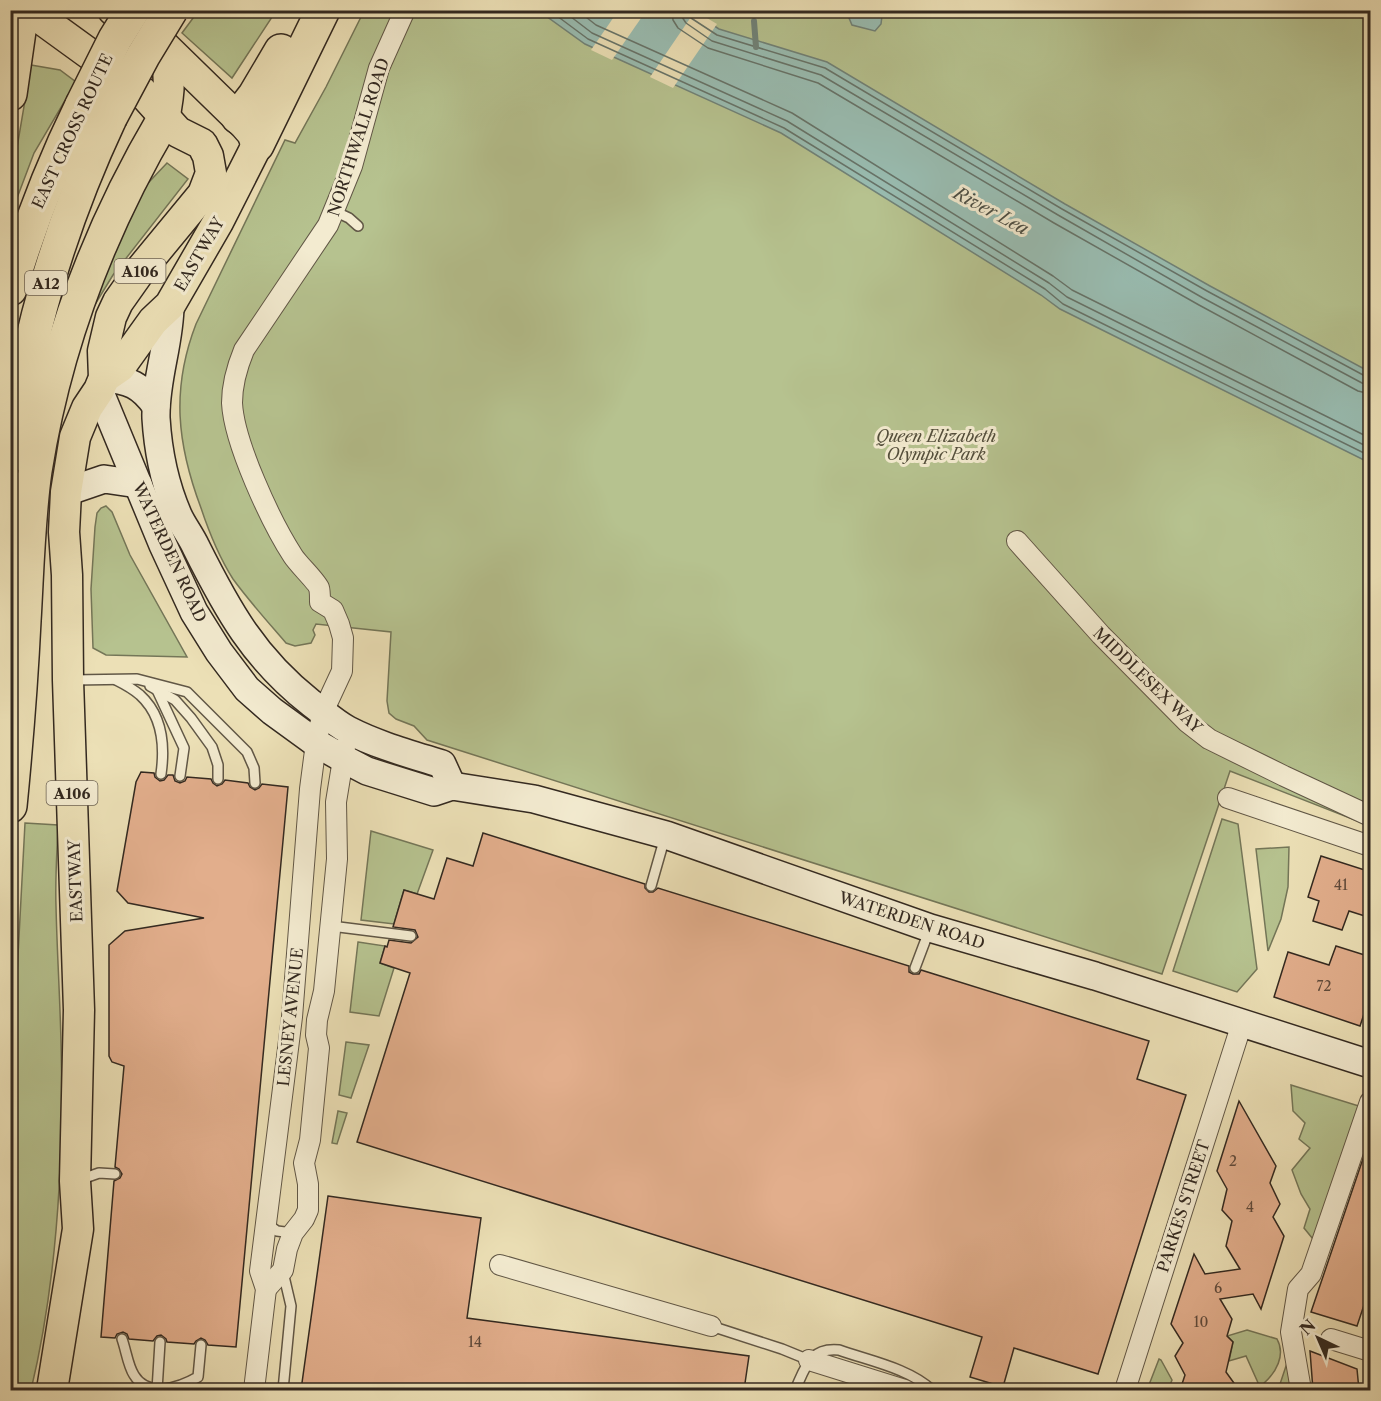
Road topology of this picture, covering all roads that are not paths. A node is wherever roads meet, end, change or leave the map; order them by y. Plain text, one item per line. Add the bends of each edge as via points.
1 (22, 10) edge
2 (28, 10) edge
3 (113, 10) edge
4 (133, 10) edge
5 (171, 10) edge
6 (304, 10) edge
7 (323, 10) edge
8 (405, 10) edge
9 (163, 45) junction
10 (10, 94) edge
11 (96, 112) junction
12 (238, 117) junction
13 (164, 119) junction
14 (197, 140) junction
15 (257, 145) junction
16 (334, 212) junction
17 (358, 226) dead end
18 (10, 290) edge
19 (170, 305) junction
20 (101, 384) junction
21 (156, 406) junction
22 (10, 456) edge
23 (138, 484) junction
24 (66, 492) junction
25 (1017, 541) dead end
26 (114, 679) junction
27 (137, 679) junction
28 (68, 680) junction
29 (157, 690) junction
30 (323, 712) junction
31 (346, 729) junction
32 (316, 743) junction
33 (344, 759) junction
34 (161, 774) dead end
35 (180, 776) dead end
36 (218, 780) dead end
37 (255, 783) dead end
38 (452, 786) junction
39 (1228, 798) dead end
40 (10, 806) edge
41 (1371, 816) edge
42 (666, 835) junction
43 (1371, 846) edge
44 (651, 885) dead end
45 (331, 926) junction
46 (930, 928) junction
47 (411, 936) dead end
48 (915, 968) dead end
49 (1242, 1023) junction
50 (1371, 1064) edge
51 (1371, 1102) edge
52 (115, 1174) dead end
53 (75, 1181) junction
54 (267, 1224) junction
55 (293, 1233) junction
56 (500, 1265) dead end
57 (283, 1269) junction
58 (266, 1289) junction
59 (711, 1326) joint
60 (122, 1339) dead end
61 (1331, 1339) dead end
62 (160, 1342) dead end
63 (201, 1345) dead end
64 (1371, 1351) edge
65 (809, 1360) junction
66 (52, 1390) edge
67 (157, 1390) edge
68 (254, 1390) edge
69 (283, 1390) edge
70 (795, 1390) edge
71 (905, 1390) edge
72 (932, 1390) edge
73 (1125, 1390) edge
74 (1301, 1390) edge

1 - 10 highway
2 - 13 main road via 142,92
3 - 9 main road
4 - 11 highway, EAST CROSS ROUTE / A12, bridge via 115,39
5 - 11 highway, EAST CROSS ROUTE / A12, bridge via 132,76
6 - 12 highway
7 - 15 highway
8 - 16 street, NORTHWALL ROAD via 379,68
9 - 12 main road
9 - 13 main road via 170,68
11 - 18 highway, EAST CROSS ROUTE / A12 via 48,177
11 - 22 highway, EAST CROSS ROUTE / A12 via 81,183 40,302
12 - 14 main road
12 - 15 main road
13 - 14 main road via 178,132
13 - 40 highway, A12 via 100,243 73,313 51,391 30,516
14 - 20 main road, EASTWAY / A106 via 208,156 211,173 207,184 118,302 107,331
15 - 19 main road, EASTWAY / A106
16 - 17 lane
16 - 30 street, NORTHWALL ROAD via 323,235 244,350 232,392 235,424 259,487 284,542 319,588 320,602 333,610 343,639 342,671
19 - 20 main road, EASTWAY / A106 via 153,321 120,367
19 - 21 street, WATERDEN ROAD
20 - 21 street via 120,379 132,383 146,391
20 - 23 street, WATERDEN ROAD
20 - 24 main road, EASTWAY / A106 via 75,437
21 - 30 street, WATERDEN ROAD via 161,461 178,516 223,601 266,662
23 - 24 street via 104,479
23 - 32 street, WATERDEN ROAD via 194,612 219,652 247,688
24 - 28 main road, EASTWAY / A106
25 - 41 street, MIDDLESEX WAY via 1186,722 1216,742
26 - 27 lane
26 - 28 lane
26 - 34 lane via 138,693 150,705 160,725
27 - 29 lane
27 - 37 lane via 186,692 247,752
28 - 53 main road, EASTWAY / A106 via 79,1011
29 - 35 lane via 184,747
29 - 36 lane via 175,700 212,747
30 - 31 street, WATERDEN ROAD
30 - 32 street, NORTHWALL ROAD
31 - 33 street
31 - 38 street, WATERDEN ROAD via 442,764
32 - 33 street, WATERDEN ROAD
32 - 54 street, LESNEY AVENUE via 292,1017
33 - 38 street, WATERDEN ROAD via 367,771 434,792
33 - 45 street, LESNEY AVENUE via 336,802 337,859
38 - 42 street, WATERDEN ROAD via 562,806
39 - 43 street
42 - 44 lane
42 - 46 street, WATERDEN ROAD
45 - 47 lane
45 - 55 street, LESNEY AVENUE via 317,1020 319,1048 310,1140 304,1163 308,1210
46 - 48 lane
46 - 49 street, WATERDEN ROAD
49 - 50 street, WATERDEN ROAD
49 - 73 street, PARKES STREET
51 - 74 street via 1311,1274 1298,1289 1293,1309 1291,1332
52 - 53 lane via 99,1173
53 - 66 main road, EASTWAY / A106 via 78,1229
54 - 55 lane via 278,1231
54 - 58 street, LESNEY AVENUE via 260,1271
55 - 57 street, LESNEY AVENUE
56 - 59 street
57 - 58 street, LESNEY AVENUE
57 - 69 lane, LESNEY AVENUE via 291,1306
58 - 68 street, LESNEY AVENUE
59 - 65 lane
60 - 67 lane via 133,1374
61 - 64 street
62 - 67 lane
63 - 67 lane via 198,1377 183,1386
65 - 70 lane
65 - 71 street
65 - 72 lane via 817,1353 839,1350 910,1374

